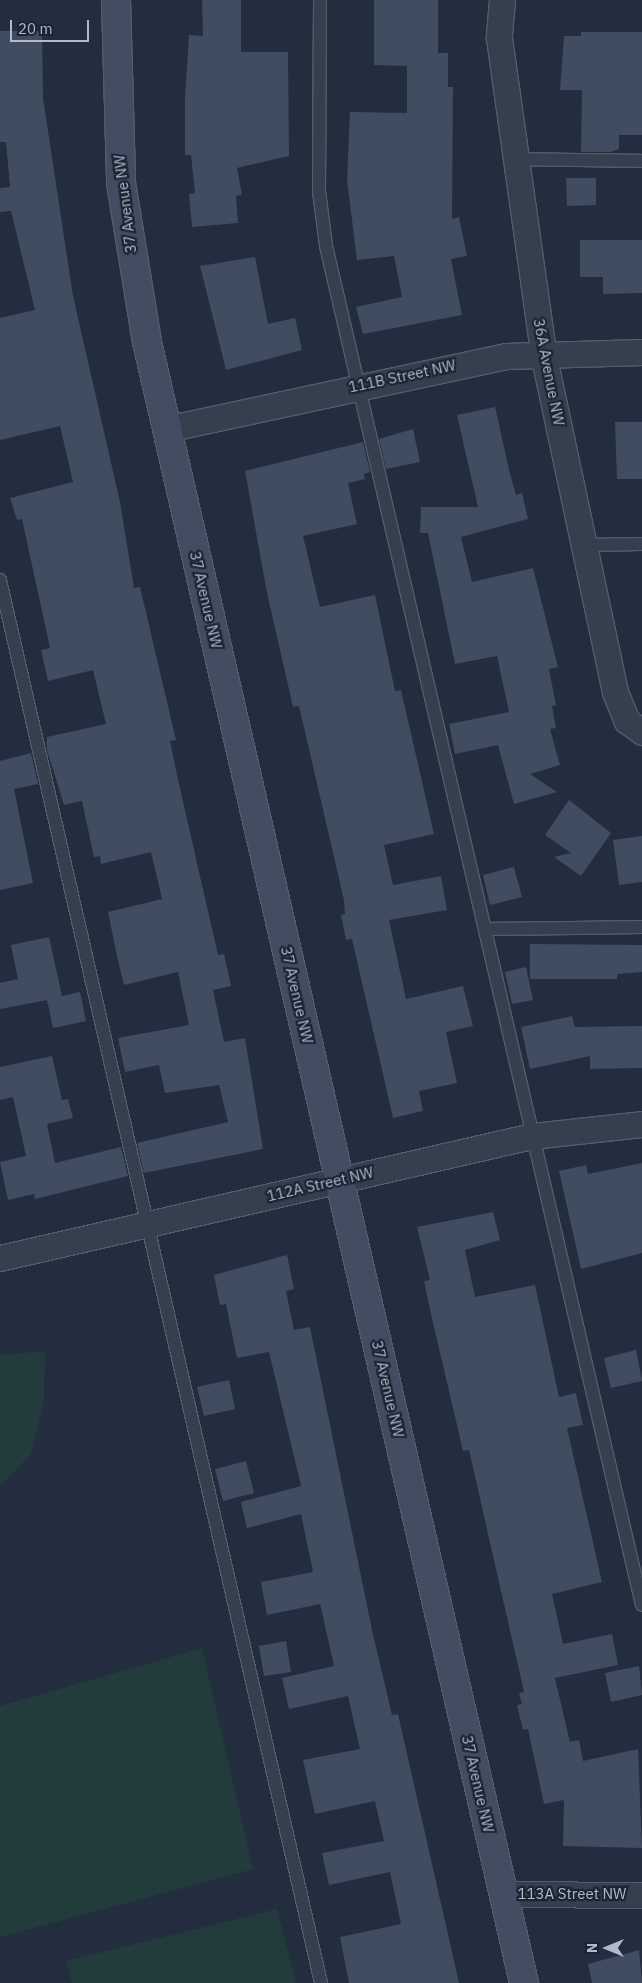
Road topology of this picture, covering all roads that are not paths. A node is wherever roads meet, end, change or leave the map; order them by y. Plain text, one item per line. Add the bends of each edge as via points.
1 (116, 0) edge
2 (320, 0) edge
3 (502, 0) edge
4 (516, 159) junction
5 (642, 161) edge
6 (642, 352) edge
7 (544, 353) junction
8 (360, 385) junction
9 (166, 430) junction
10 (642, 544) edge
11 (584, 545) junction
12 (0, 580) edge
13 (642, 732) edge
14 (642, 927) edge
15 (485, 929) junction
16 (642, 1124) edge
17 (532, 1136) junction
18 (340, 1179) junction
19 (146, 1225) junction
20 (0, 1258) edge
21 (642, 1605) edge
22 (503, 1894) junction
23 (642, 1895) edge
24 (321, 1983) edge
25 (524, 1983) edge

1 - 9 street, 37 Avenue NW via 121,183 131,258
2 - 8 lane via 321,217
3 - 4 street, 36A Avenue NW via 499,38
4 - 5 lane
4 - 7 street, 36A Avenue NW
6 - 7 street, 111B Street NW
7 - 8 street, 111B Street NW via 496,357
7 - 11 street, 36A Avenue NW
8 - 9 street, 111B Street NW
8 - 15 lane
9 - 18 street, 37 Avenue NW
10 - 11 lane
11 - 13 street, 36A Avenue NW via 615,692 628,721
12 - 19 lane
14 - 15 lane
15 - 17 lane
16 - 17 street, 112A Street NW
17 - 18 street, 112A Street NW
17 - 21 lane
18 - 19 street, 112A Street NW
18 - 22 street, 37 Avenue NW
19 - 20 street, 112A Street NW
19 - 24 lane
22 - 23 street, 113A Street NW
22 - 25 street, 37 Avenue NW

